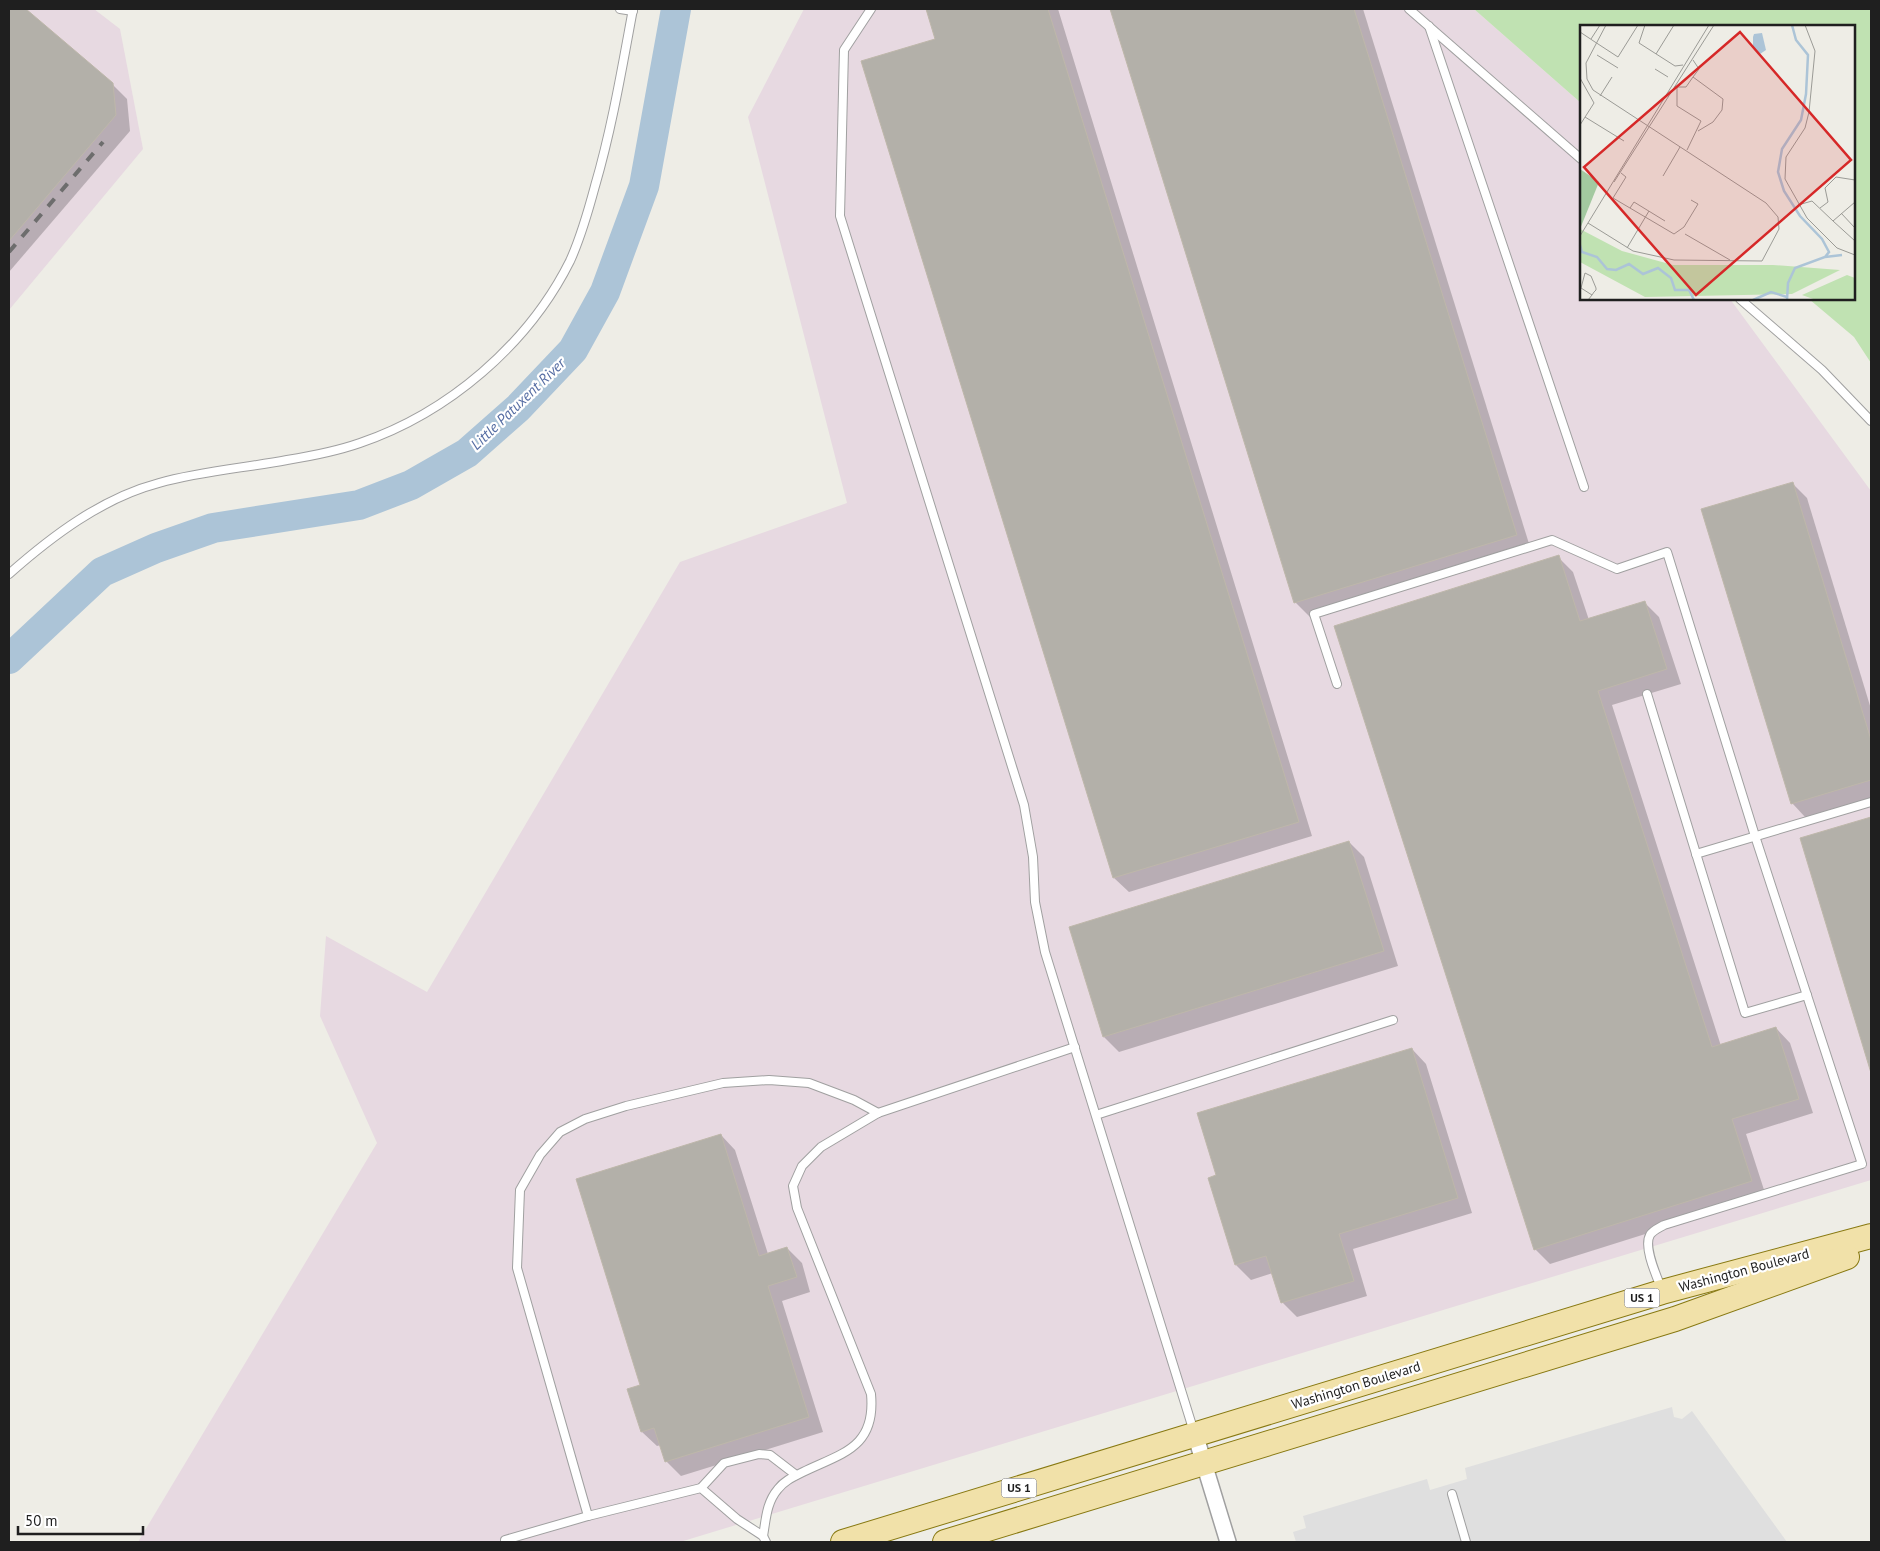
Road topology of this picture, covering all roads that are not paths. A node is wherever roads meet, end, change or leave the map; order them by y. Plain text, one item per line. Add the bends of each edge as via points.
1 (620, 9) edge
2 (872, 9) edge
3 (1409, 9) edge
4 (633, 10) edge
5 (1429, 26) junction
6 (1580, 158) edge
7 (1741, 300) edge
8 (1871, 421) edge
9 (1584, 487) dead end
10 (9, 574) edge
11 (1337, 684) dead end
12 (1647, 694) dead end
13 (1871, 802) edge
14 (1755, 836) junction
15 (1696, 854) junction
16 (1807, 995) junction
17 (1393, 1020) dead end
18 (1075, 1047) junction
19 (878, 1113) junction
20 (1096, 1115) junction
21 (1871, 1236) edge
22 (1871, 1248) edge
23 (1662, 1292) junction
24 (1194, 1434) junction
25 (1205, 1463) junction
26 (796, 1475) junction
27 (701, 1488) junction
28 (1452, 1494) dead end
29 (588, 1516) junction
30 (764, 1539) edge
31 (505, 1542) edge
32 (843, 1542) edge
33 (945, 1542) edge
34 (1228, 1542) edge
35 (1466, 1542) edge

1 - 4 lane
2 - 18 lane via 844,50 840,216 1024,805 1033,858 1035,902 1045,952
3 - 5 lane
4 - 10 lane via 603,157 586,222 570,262 521,334 488,366 457,393 427,412 360,443 288,460 158,483 124,496 83,516
5 - 6 lane
5 - 9 lane
7 - 8 lane via 1822,370
11 - 14 lane via 1314,614 1552,540 1617,569 1666,552
12 - 15 lane
13 - 14 lane
14 - 15 lane
14 - 16 lane
15 - 16 lane via 1745,1014
16 - 23 lane via 1862,1164 1653,1231 1648,1243
17 - 20 lane
18 - 19 lane
18 - 20 lane
19 - 26 lane via 821,1147 802,1166 793,1186 797,1208 871,1394 873,1412 867,1430 855,1445
19 - 29 lane via 809,1083 769,1080 723,1083 585,1119 560,1132 540,1155 520,1190 517,1268
20 - 24 lane
21 - 23 main road, Washington Boulevard / US 1
22 - 25 main road, Washington Boulevard / US 1 via 1675,1319
23 - 24 main road, Washington Boulevard / US 1
24 - 25 street
24 - 32 main road, Washington Boulevard / US 1
25 - 33 main road, Washington Boulevard / US 1
25 - 34 street
26 - 27 lane via 770,1455 759,1454 724,1463
26 - 30 lane via 786,1480 768,1506
27 - 29 lane
27 - 30 lane
28 - 35 lane
29 - 31 lane

